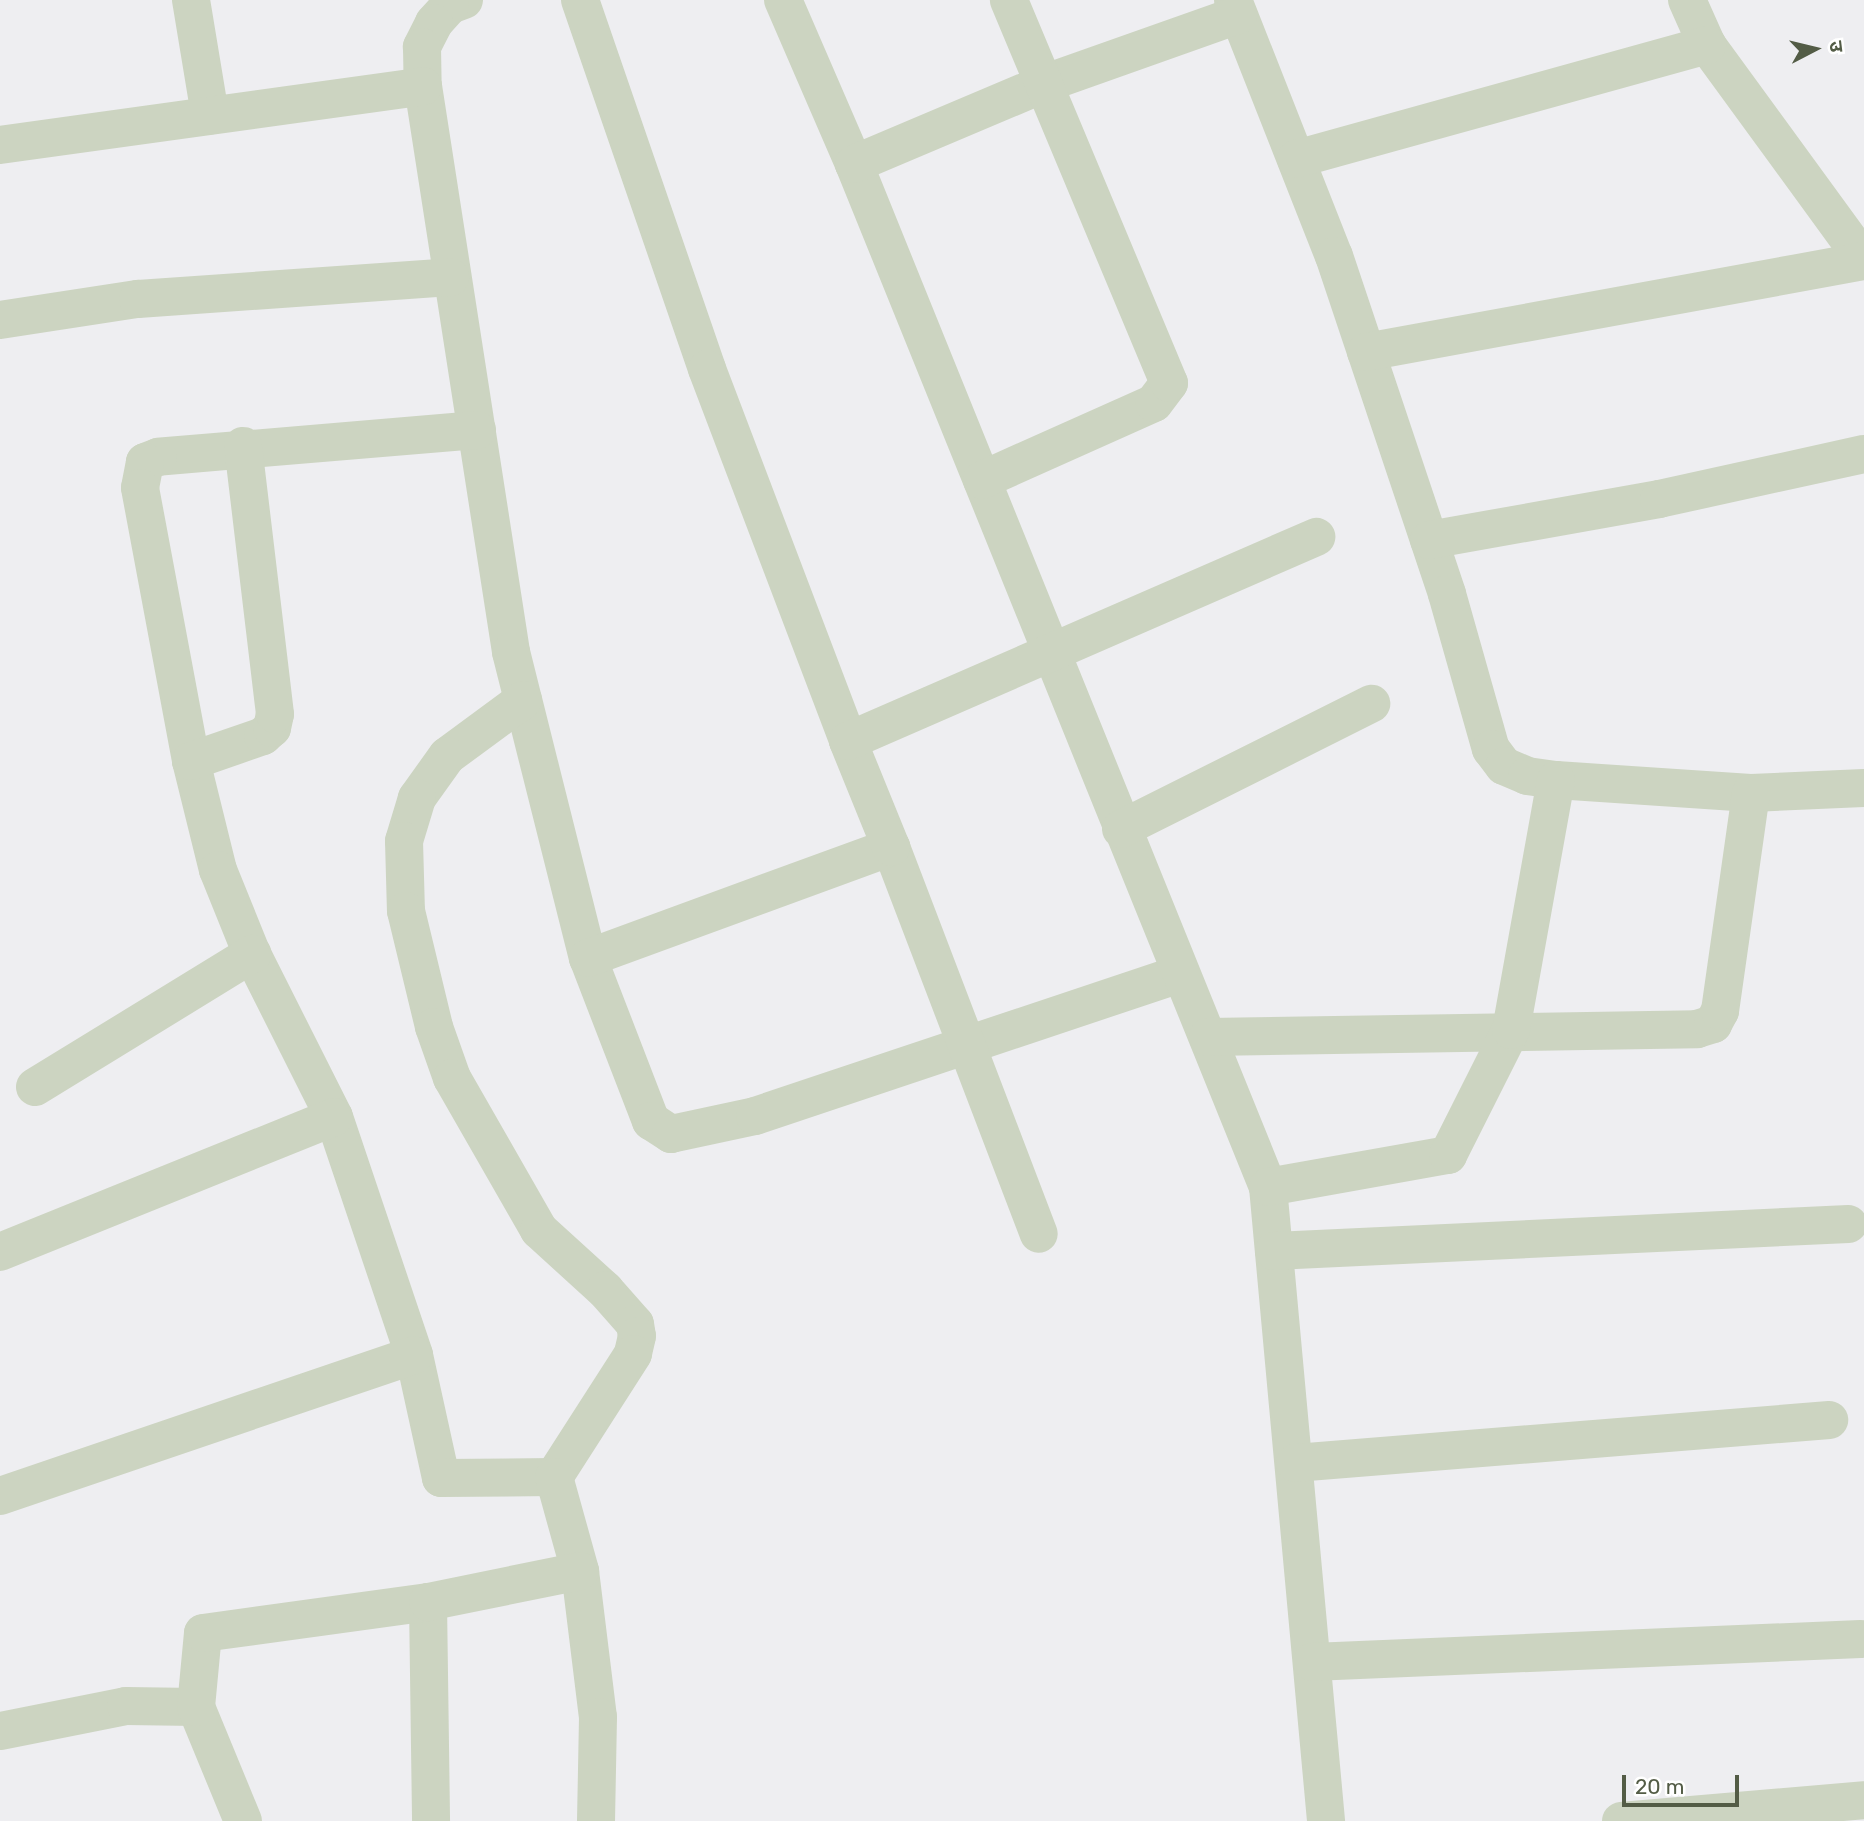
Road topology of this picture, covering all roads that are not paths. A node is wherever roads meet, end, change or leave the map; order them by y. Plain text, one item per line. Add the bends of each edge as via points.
1 (191, 0) edge
2 (464, 0) edge
3 (580, 0) edge
4 (783, 0) edge
5 (1009, 0) edge
6 (1687, 0) edge
7 (1236, 7) edge
8 (1707, 45) junction
9 (1046, 83) junction
10 (423, 86) junction
11 (210, 115) junction
12 (0, 145) edge
13 (1296, 159) junction
14 (854, 163) junction
15 (1864, 261) edge
16 (450, 277) junction
17 (0, 320) edge
18 (1366, 352) junction
19 (477, 430) junction
20 (243, 446) junction
21 (1864, 454) edge
22 (982, 480) junction
23 (1316, 537) dead end
24 (1429, 540) junction
25 (1050, 650) junction
26 (523, 700) junction
27 (1371, 704) dead end
28 (848, 741) junction
29 (191, 761) junction
30 (1556, 780) junction
31 (1864, 788) edge
32 (1751, 793) junction
33 (1121, 829) junction
34 (891, 846) junction
35 (252, 954) junction
36 (588, 958) junction
37 (1178, 974) junction
38 (1511, 1030) junction
39 (1208, 1037) junction
40 (968, 1046) junction
41 (35, 1087) dead end
42 (334, 1117) junction
43 (1268, 1187) junction
44 (1848, 1224) dead end
45 (1039, 1234) dead end
46 (1274, 1251) junction
47 (0, 1252) edge
48 (414, 1354) junction
49 (1829, 1420) dead end
50 (1294, 1463) junction
51 (554, 1477) junction
52 (0, 1496) edge
53 (580, 1571) junction
54 (428, 1602) junction
55 (1861, 1639) dead end
56 (1312, 1662) junction
57 (196, 1707) junction
58 (0, 1731) edge
59 (1864, 1800) edge
60 (243, 1821) edge
61 (431, 1821) edge
62 (596, 1821) edge
63 (1326, 1821) edge
64 (1621, 1821) edge

1 - 11 street
2 - 10 street via 450,5 422,47
3 - 28 street via 707,369
4 - 14 street
5 - 9 street
6 - 8 street
7 - 9 street
7 - 13 street
8 - 13 street
8 - 15 street
9 - 14 street
9 - 22 street via 1169,383 1154,402
10 - 11 street
10 - 16 street
11 - 12 street
13 - 18 street
14 - 22 street
15 - 18 street
16 - 17 street via 138,299
16 - 19 street
18 - 24 street
19 - 20 street
19 - 26 street via 511,652
20 - 29 street via 275,714 272,729 263,736
20 - 29 street via 158,457 145,462 140,475
21 - 24 street via 1659,499
22 - 25 street
23 - 25 street
24 - 30 street via 1490,749 1504,766 1527,776
25 - 28 street
25 - 33 street
26 - 36 street
26 - 51 street via 446,757 417,798 404,841 406,911 434,1027 452,1078 493,1154 539,1230 635,1324 638,1336 633,1354
27 - 33 street
28 - 34 street
29 - 35 street via 218,870
30 - 32 street
30 - 38 street
31 - 32 street
32 - 38 street via 1720,1011 1713,1024 1697,1029
33 - 37 street
34 - 36 street
34 - 40 street
35 - 41 street
35 - 42 street
36 - 40 street via 650,1121 671,1134 755,1116
37 - 39 street
37 - 40 street
38 - 39 street
38 - 43 street via 1448,1155
39 - 43 street
40 - 45 street
42 - 47 street
42 - 48 street
43 - 46 street
44 - 46 street
46 - 50 street
48 - 51 street via 441,1478
48 - 52 street
49 - 50 street
50 - 56 street
51 - 53 street
53 - 54 street
53 - 62 street via 598,1717
54 - 57 street via 203,1633
54 - 61 street
55 - 56 street
56 - 63 street
57 - 58 street via 125,1706
57 - 60 street
59 - 64 street

